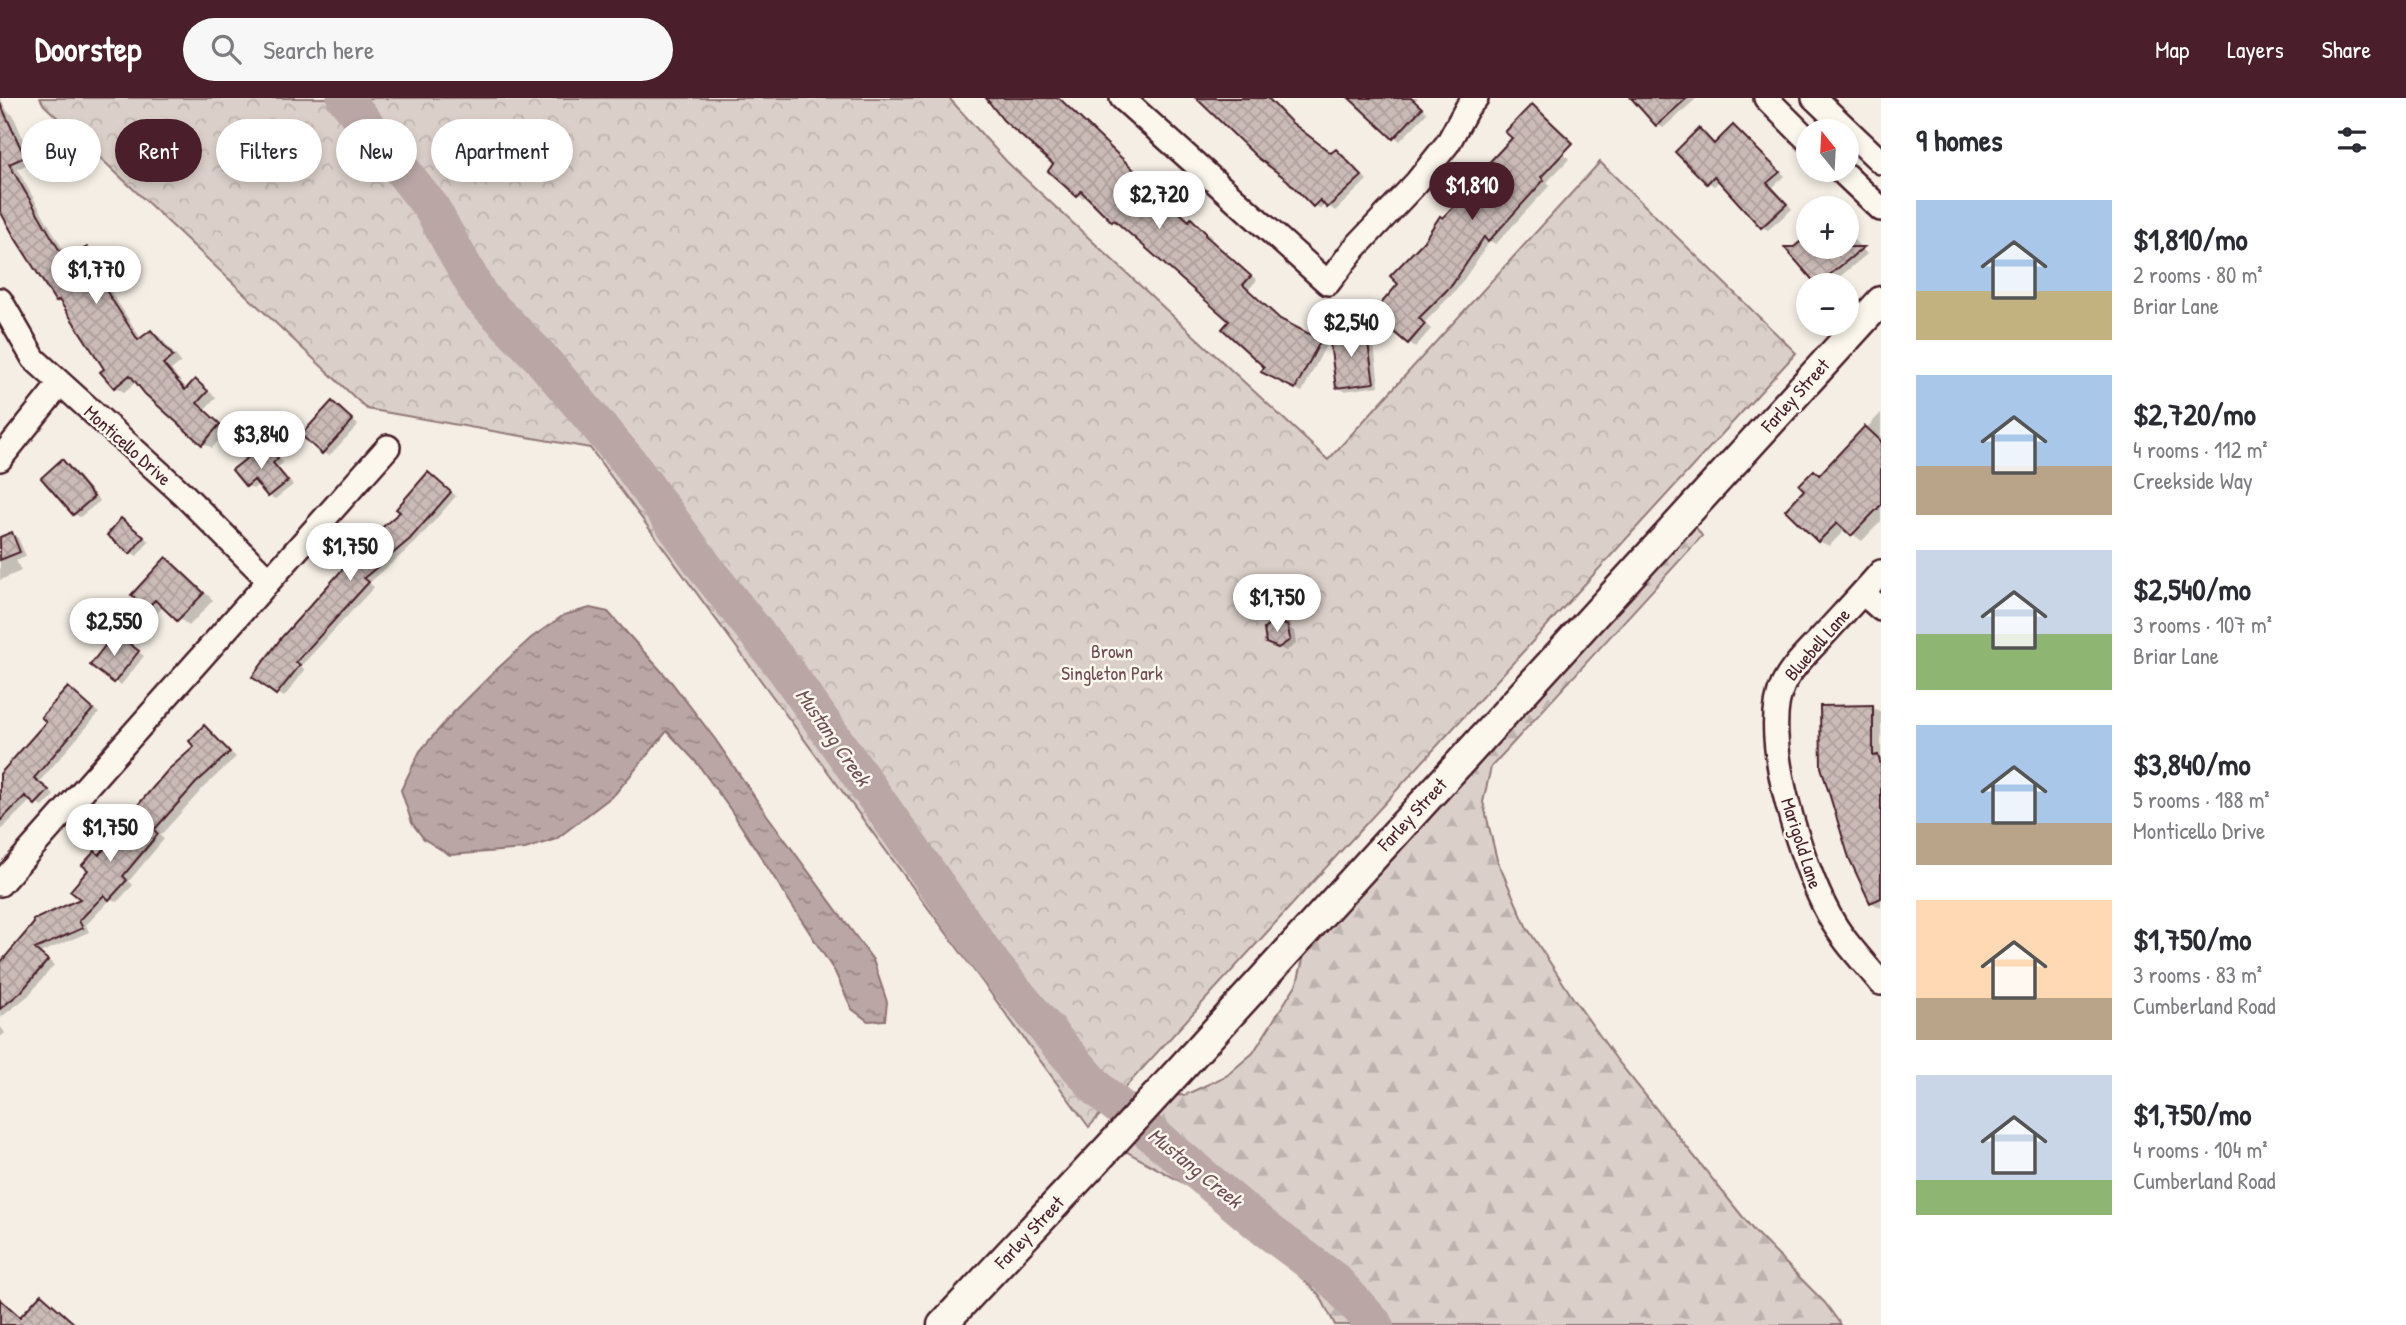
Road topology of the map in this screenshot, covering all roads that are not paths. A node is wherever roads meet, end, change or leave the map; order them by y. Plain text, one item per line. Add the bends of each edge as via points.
1 (1122, 98) edge
2 (1476, 98) edge
3 (1766, 98) edge
4 (1822, 101) edge
5 (1811, 119) edge
6 (1796, 129) edge
7 (1881, 162) edge
8 (1853, 182) edge
9 (1881, 209) edge
10 (0, 300) edge
11 (1881, 301) edge
12 (60, 384) junction
13 (388, 447) dead end
14 (0, 459) edge
15 (1881, 572) edge
16 (269, 580) junction
17 (1863, 593) junction
18 (1881, 609) edge
19 (1782, 685) joint
20 (0, 884) edge
21 (1881, 983) edge
22 (942, 1325) edge

1 - 2 street via 1328,283 1424,172
3 - 6 street
4 - 5 street
4 - 7 street
8 - 9 street
10 - 12 street, Monticello Drive via 34,359
11 - 22 street, Farley Street
12 - 14 street
12 - 16 street, Monticello Drive via 184,495
13 - 16 street
15 - 17 street, Bluebell Lane
16 - 20 street
17 - 18 street
17 - 19 street, Bluebell Lane
19 - 21 street, Marigold Lane via 1775,738 1780,778 1814,886 1830,918

